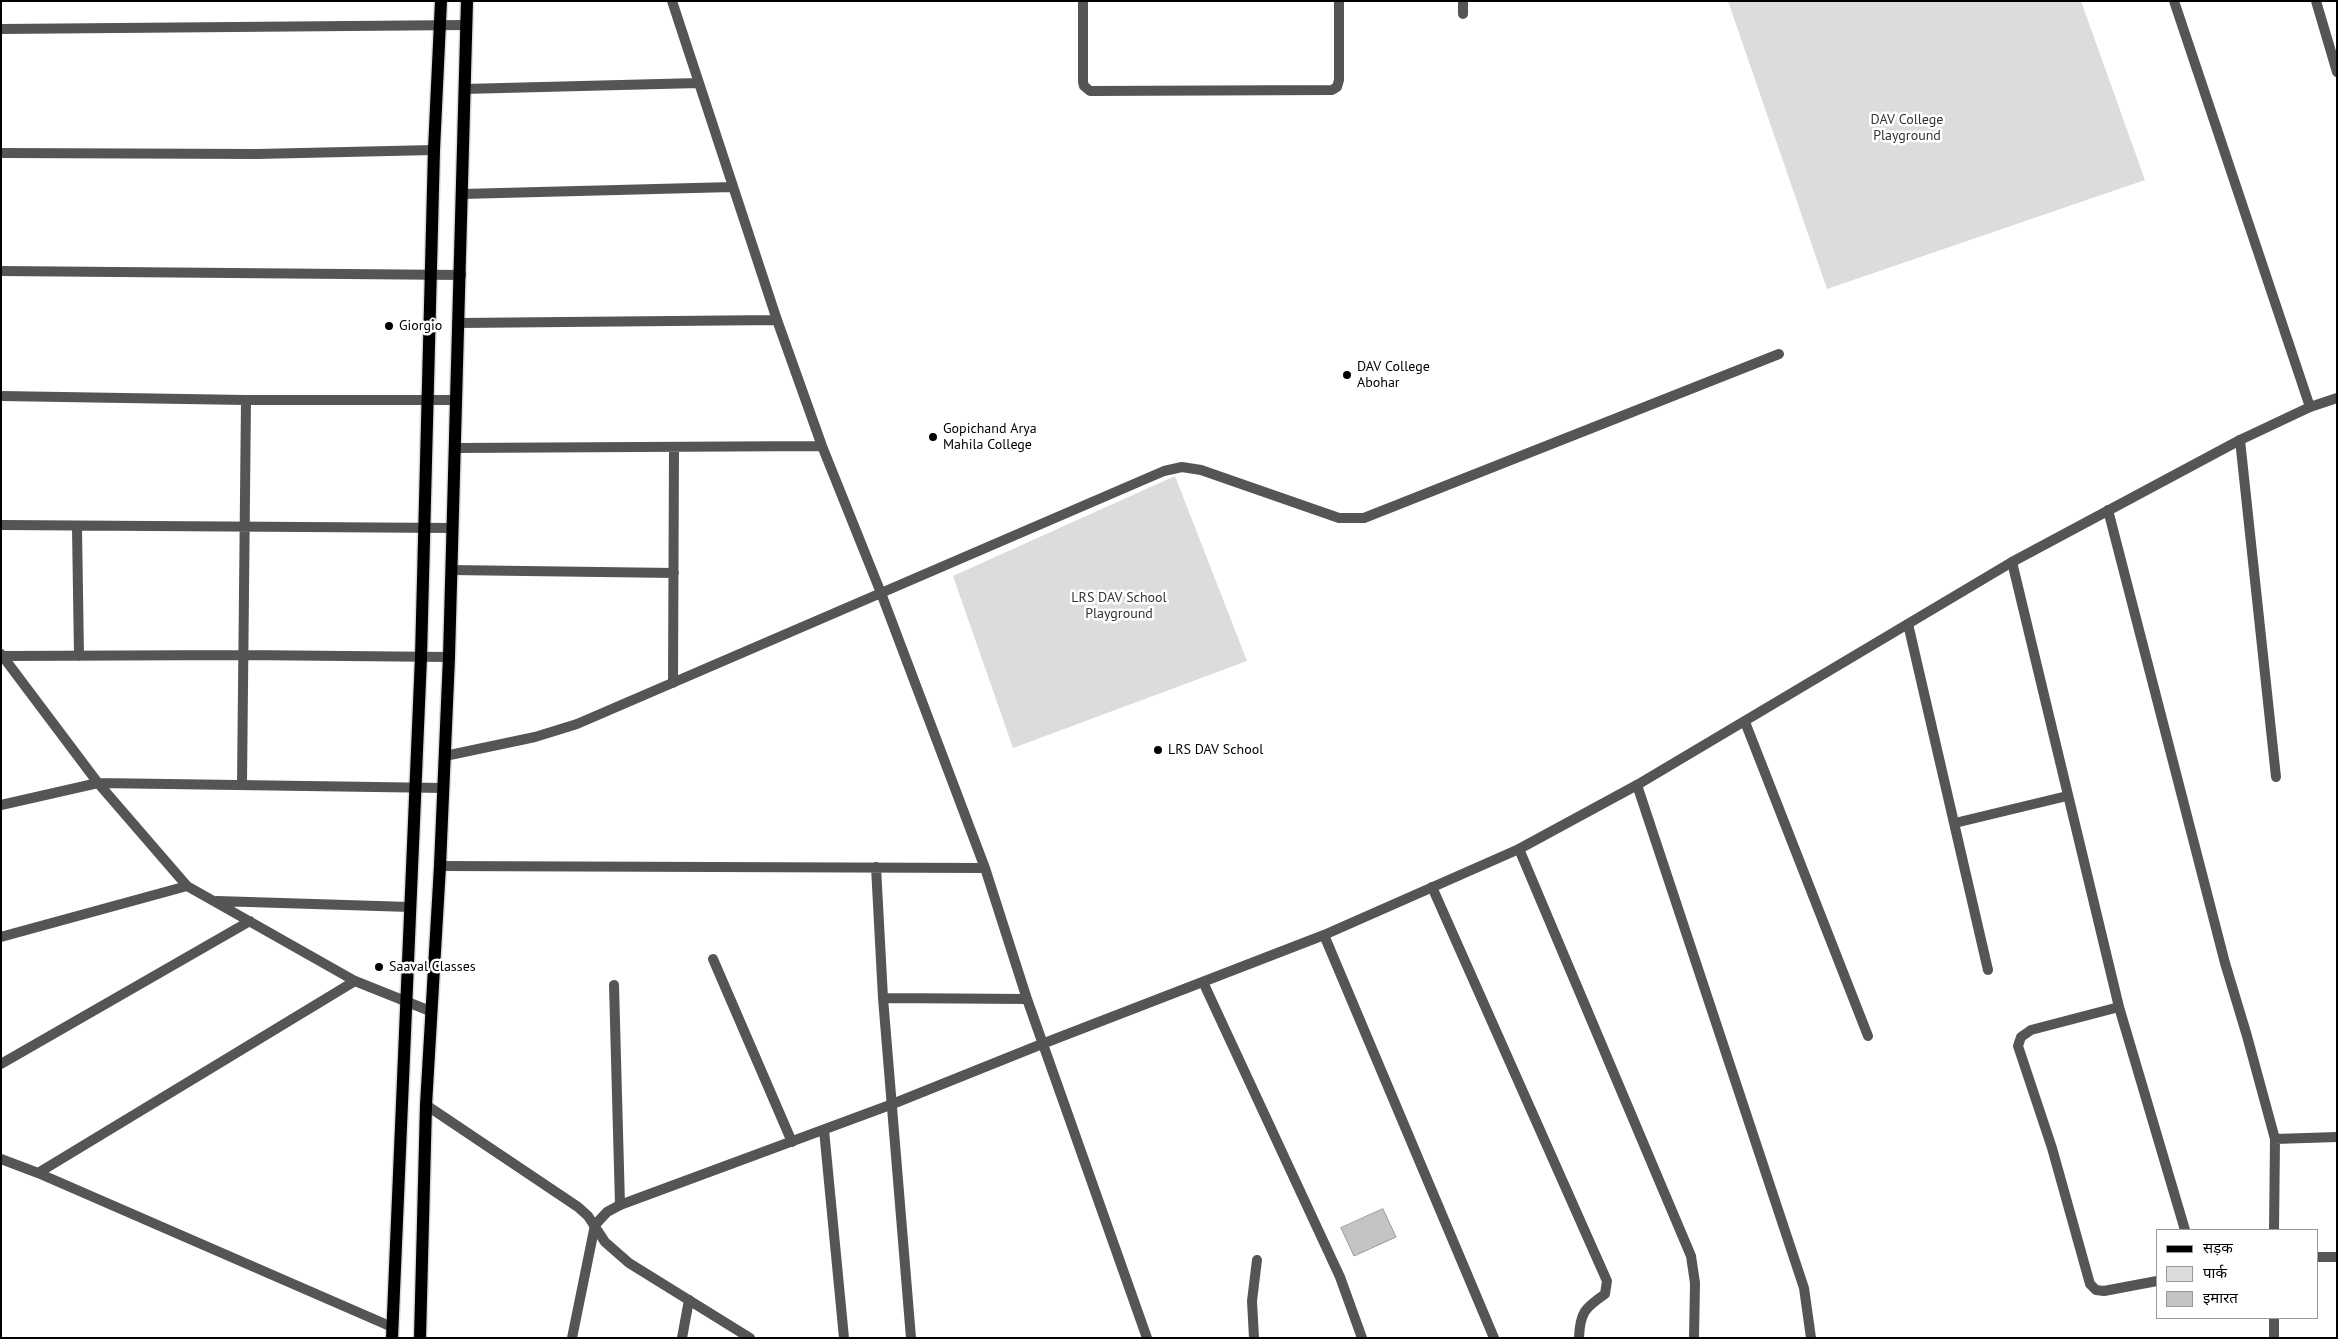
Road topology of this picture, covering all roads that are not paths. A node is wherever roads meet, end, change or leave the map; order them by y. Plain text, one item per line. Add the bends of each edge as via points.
1 (441, 1) edge
2 (467, 1) edge
3 (672, 1) edge
4 (1083, 1) edge
5 (1339, 1) edge
6 (1463, 1) edge
7 (2174, 1) edge
8 (2316, 1) edge
9 (1463, 14) dead end
10 (439, 24) junction
11 (466, 24) junction
12 (1, 29) edge
13 (2337, 72) edge
14 (699, 83) junction
15 (464, 89) junction
16 (434, 150) junction
17 (1, 153) edge
18 (734, 187) junction
19 (462, 194) junction
20 (1, 271) edge
21 (433, 275) junction
22 (460, 275) junction
23 (777, 320) junction
24 (459, 323) junction
25 (1779, 354) dead end
26 (1, 396) edge
27 (2337, 398) edge
28 (428, 399) junction
29 (246, 400) junction
30 (456, 400) junction
31 (2310, 407) junction
32 (2240, 440) junction
33 (822, 446) junction
34 (674, 447) junction
35 (455, 448) junction
36 (2108, 510) junction
37 (1, 526) edge
38 (243, 526) junction
39 (77, 528) junction
40 (424, 528) junction
41 (452, 528) junction
42 (2012, 562) junction
43 (451, 570) junction
44 (674, 573) junction
45 (881, 593) junction
46 (1908, 624) junction
47 (2, 655) edge
48 (242, 655) junction
49 (79, 656) junction
50 (421, 657) junction
51 (449, 657) junction
52 (673, 683) junction
53 (1745, 722) junction
54 (446, 756) junction
55 (2276, 777) dead end
56 (98, 783) junction
57 (242, 783) junction
58 (1637, 785) junction
59 (415, 786) junction
60 (444, 788) junction
61 (2067, 796) junction
62 (1, 805) edge
63 (1956, 823) junction
64 (1519, 849) junction
65 (440, 866) junction
66 (876, 867) junction
67 (985, 868) junction
68 (187, 886) junction
69 (1432, 887) junction
70 (214, 901) junction
71 (410, 907) junction
72 (250, 921) junction
73 (1324, 935) junction
74 (1, 937) edge
75 (713, 959) dead end
76 (1988, 970) dead end
77 (356, 981) junction
78 (1204, 982) junction
79 (614, 985) dead end
80 (883, 998) junction
81 (1027, 999) junction
82 (407, 1002) junction
83 (2119, 1007) junction
84 (430, 1011) junction
85 (1868, 1036) dead end
86 (1042, 1044) junction
87 (1, 1064) edge
88 (426, 1105) junction
89 (890, 1105) junction
90 (824, 1130) junction
91 (2337, 1137) edge
92 (2275, 1139) junction
93 (792, 1142) junction
94 (1, 1159) edge
95 (38, 1173) junction
96 (620, 1205) junction
97 (595, 1225) junction
98 (2185, 1229) edge
99 (2274, 1229) edge
100 (2318, 1257) edge
101 (2337, 1257) edge
102 (1257, 1260) dead end
103 (2156, 1281) edge
104 (689, 1300) junction
105 (2274, 1319) edge
106 (392, 1332) edge
107 (420, 1338) edge
108 (572, 1338) edge
109 (682, 1338) edge
110 (750, 1338) edge
111 (844, 1338) edge
112 (911, 1338) edge
113 (1147, 1338) edge
114 (1254, 1338) edge
115 (1362, 1338) edge
116 (1494, 1338) edge
117 (1579, 1338) edge
118 (1694, 1338) edge
119 (1812, 1338) edge
120 (2274, 1338) edge

1 - 10 main road
2 - 11 main road
3 - 14 street
4 - 5 street via 1083,82 1090,91 1332,90 1339,80
6 - 9 street
7 - 31 street
8 - 13 street
10 - 11 street
10 - 12 street
10 - 16 main road
11 - 15 main road
14 - 15 street
14 - 18 street
15 - 19 main road
16 - 17 street via 257,154
16 - 21 main road
18 - 19 street
18 - 23 street
19 - 22 main road
20 - 21 street
21 - 22 street
21 - 28 main road
22 - 24 main road
23 - 24 street
23 - 33 street
24 - 30 main road
25 - 45 street via 1364,518 1339,518 1202,470 1182,467 1164,471
26 - 29 street
27 - 31 street
28 - 29 street
28 - 30 street
28 - 40 main road
29 - 38 street
30 - 35 main road
31 - 32 street
32 - 36 street
32 - 55 street
33 - 34 street
33 - 45 street
34 - 35 street
34 - 44 street
35 - 41 main road
36 - 42 street
36 - 92 street via 2225,964
37 - 39 street
38 - 39 street
38 - 40 street
38 - 48 street
39 - 49 street
40 - 41 street
40 - 50 main road
41 - 43 main road
42 - 46 street
42 - 61 street
43 - 44 street
43 - 51 main road
44 - 52 street
45 - 52 street
45 - 67 street
46 - 53 street
46 - 63 street
47 - 49 street
47 - 56 street
48 - 49 street
48 - 50 street
48 - 57 street
50 - 51 street
50 - 59 main road
51 - 54 main road
52 - 54 street via 577,724 535,737
53 - 58 street
53 - 85 street
54 - 60 main road
56 - 57 street
56 - 62 street
56 - 68 street
57 - 59 street
58 - 64 street
58 - 119 street via 1804,1288
59 - 60 street
59 - 71 main road
60 - 65 main road
61 - 63 street
61 - 83 street
63 - 76 street
64 - 69 street
64 - 118 street via 1691,1256 1695,1283
65 - 66 street
65 - 84 main road
66 - 67 street
66 - 80 street
67 - 81 street
68 - 70 street
68 - 74 street
69 - 73 street
69 - 117 street via 1606,1276 1608,1288 1582,1315
70 - 71 street
70 - 72 street
71 - 82 main road
72 - 77 street
72 - 87 street
73 - 78 street
73 - 116 street
75 - 93 street
77 - 82 street
77 - 95 street
78 - 86 street
78 - 115 street via 1340,1277
79 - 96 street
80 - 81 street
80 - 89 street
81 - 86 street
82 - 84 street
82 - 106 main road
83 - 98 street
83 - 103 street via 2031,1030 2021,1037 2018,1046 2052,1148 2090,1284 2096,1290 2104,1291
84 - 88 main road
86 - 89 street
86 - 113 street
88 - 97 street via 578,1207
88 - 107 main road
89 - 90 street
89 - 112 street
90 - 93 street
90 - 111 street
91 - 92 street
92 - 99 street
93 - 96 street
94 - 95 street
95 - 106 street
96 - 97 street via 607,1212
97 - 104 street via 605,1242 629,1263
97 - 108 street
100 - 101 street
102 - 114 street via 1252,1301
104 - 109 street
104 - 110 street
105 - 120 street

